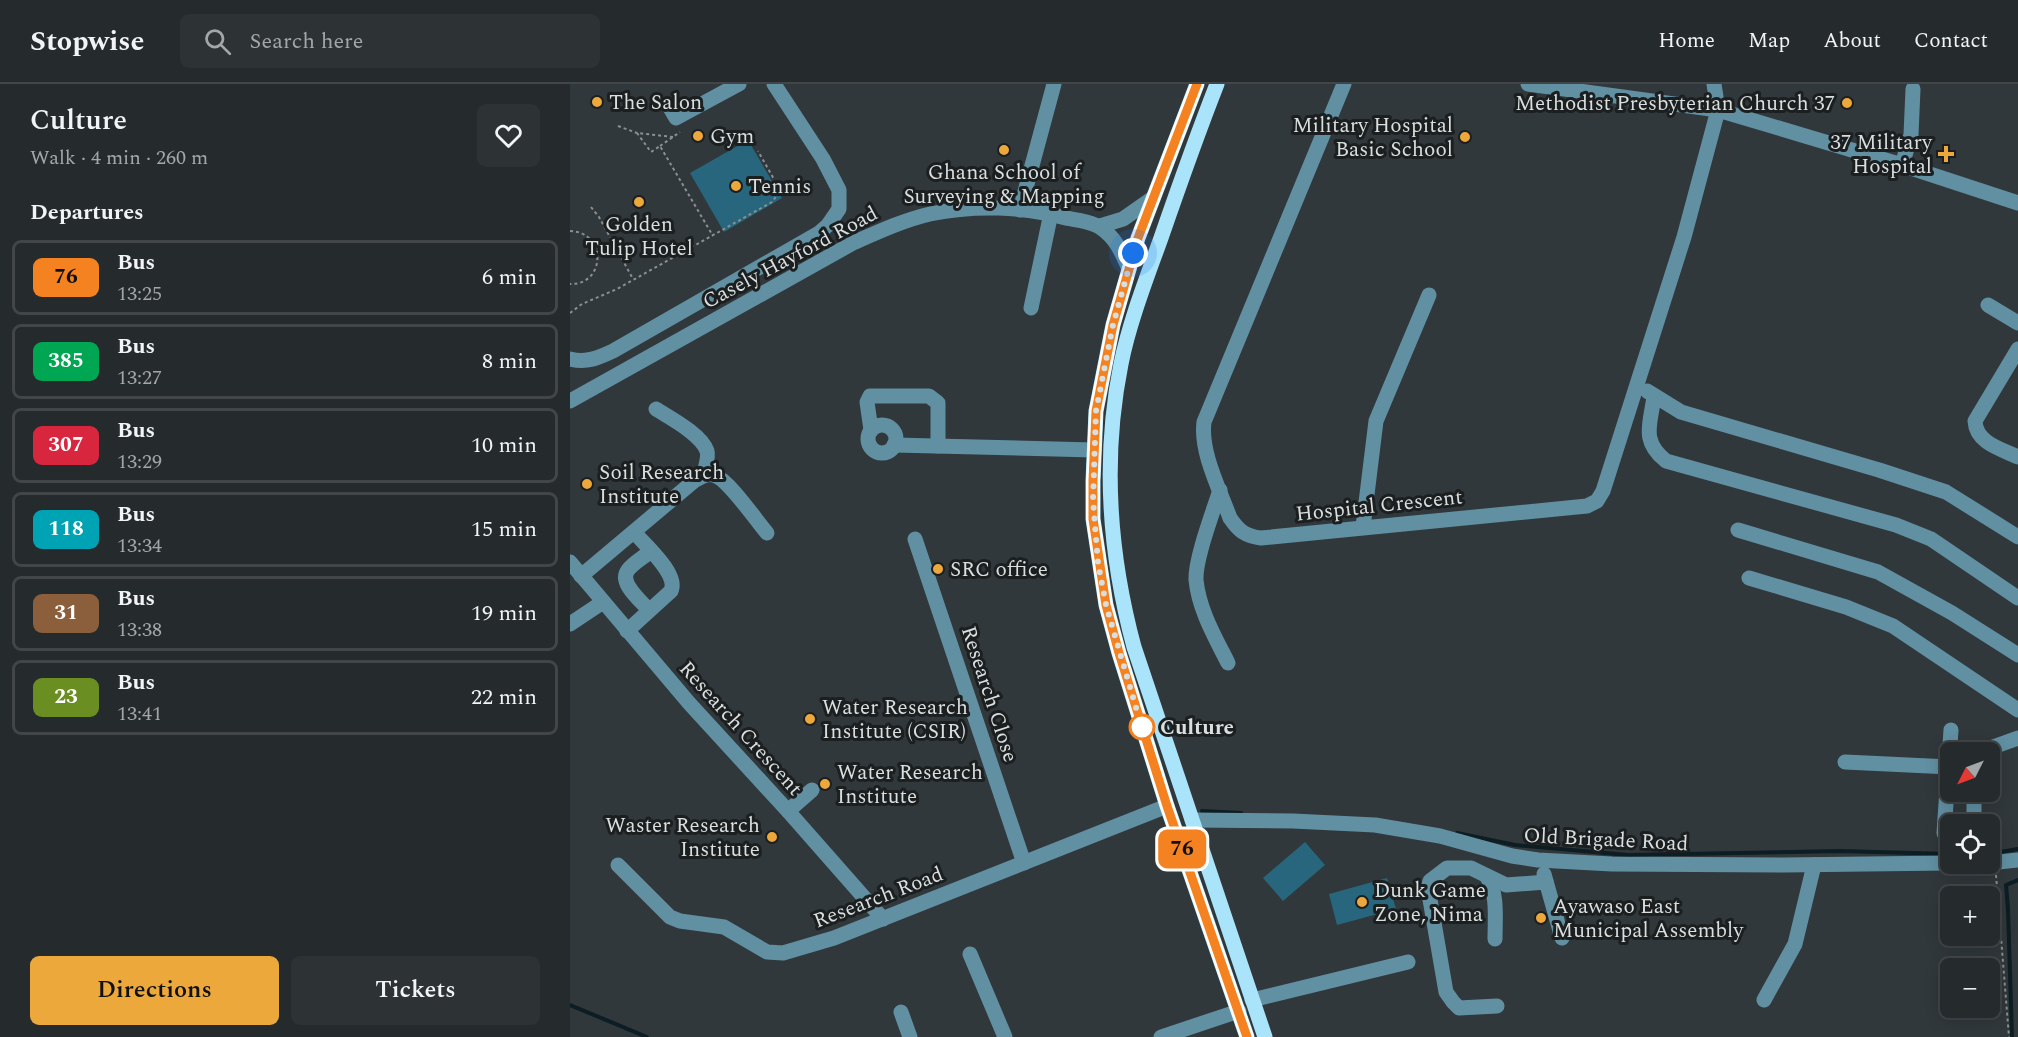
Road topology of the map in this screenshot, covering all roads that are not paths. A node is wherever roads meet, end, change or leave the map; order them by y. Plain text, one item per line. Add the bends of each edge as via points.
1 (739, 84) edge
2 (774, 84) edge
3 (1054, 84) edge
4 (1197, 84) edge
5 (1217, 84) edge
6 (1344, 84) edge
7 (1528, 84) edge
8 (1714, 84) edge
9 (1913, 89) dead end
10 (669, 106) dead end
11 (1718, 110) junction
12 (1902, 165) junction
13 (1153, 198) junction
14 (2018, 203) edge
15 (1020, 210) junction
16 (1051, 213) junction
17 (1100, 226) junction
18 (1129, 269) junction
19 (1429, 295) dead end
20 (1988, 305) dead end
21 (1030, 308) dead end
22 (2018, 323) edge
23 (2018, 349) edge
24 (570, 359) edge
25 (1638, 383) junction
26 (1654, 397) junction
27 (570, 401) edge
28 (656, 409) dead end
29 (938, 446) junction
30 (1094, 450) junction
31 (2018, 457) edge
32 (704, 474) junction
33 (1220, 490) junction
34 (1364, 527) junction
35 (1738, 530) dead end
36 (634, 532) junction
37 (767, 533) dead end
38 (2018, 537) edge
39 (915, 538) dead end
40 (651, 551) junction
41 (570, 562) edge
42 (581, 576) junction
43 (1749, 578) dead end
44 (2018, 598) edge
45 (603, 602) junction
46 (649, 610) junction
47 (570, 624) edge
48 (627, 631) junction
49 (2018, 655) edge
50 (1228, 663) dead end
51 (2018, 710) edge
52 (1951, 730) dead end
53 (2018, 738) edge
54 (1950, 742) edge
55 (2000, 744) edge
56 (1845, 762) dead end
57 (1940, 767) edge
58 (812, 790) dead end
59 (1167, 806) junction
60 (788, 811) junction
61 (1192, 820) junction
62 (1477, 846) junction
63 (1538, 860) junction
64 (2018, 860) edge
65 (2000, 862) edge
66 (1024, 863) junction
67 (1940, 863) edge
68 (618, 865) dead end
69 (1814, 865) junction
70 (1471, 868) junction
71 (1487, 877) junction
72 (1546, 882) junction
73 (883, 919) junction
74 (1562, 938) dead end
75 (1495, 939) dead end
76 (970, 954) dead end
77 (1408, 962) dead end
78 (1252, 1000) junction
79 (1764, 1000) dead end
80 (1497, 1006) dead end
81 (1239, 1011) junction
82 (901, 1012) dead end
83 (910, 1037) edge
84 (1005, 1037) edge
85 (1161, 1037) edge
86 (1247, 1037) edge
87 (1265, 1037) edge

1 - 10 street via 676,118
2 - 24 street via 835,180 840,199 835,217 819,233 613,351 595,360
3 - 15 street
4 - 13 main road
5 - 61 main road via 1145,280 1124,352 1110,452 1112,532 1122,602
6 - 33 street, Hospital Crescent via 1204,422 1205,447
7 - 11 street
8 - 11 street
9 - 12 street via 1911,135
11 - 12 street
11 - 25 street, Hospital Crescent via 1684,237
12 - 14 street
13 - 17 street via 1122,219
13 - 18 main road
15 - 16 street, Casely Hayford Road
15 - 27 street, Casely Hayford Road via 955,210 890,227 853,243
16 - 17 street, Casely Hayford Road
16 - 21 street
17 - 18 street via 1119,247
18 - 30 main road via 1098,400
19 - 34 street via 1376,421
20 - 22 street
23 - 31 street via 1975,422 1982,439
25 - 26 street
25 - 34 street, Hospital Crescent via 1597,501 1587,506
26 - 38 street via 1681,412 1946,492
26 - 44 street via 1648,436 1655,453 1666,461 1794,495 1931,539
28 - 32 street via 682,425 703,445 708,453
29 - 29 street via 894,445 890,428 880,426 871,430 867,402 870,396 929,396 938,403
29 - 30 street
30 - 59 main road via 1093,519 1106,605
32 - 36 street
32 - 37 street via 725,482
33 - 34 street, Hospital Crescent via 1230,518 1246,536 1261,538
33 - 50 street via 1196,579 1204,617
35 - 49 street via 1878,572
36 - 40 street
36 - 42 street
39 - 66 street, Research Close
40 - 46 street via 671,575 674,585
40 - 46 street via 627,571 625,578 627,586
41 - 42 street, Research Crescent
42 - 45 street, Research Crescent
43 - 51 street via 1846,607 1893,626
45 - 47 street
45 - 48 street, Research Crescent
46 - 48 street
48 - 60 street, Research Crescent
52 - 54 street
53 - 55 street
56 - 57 street
58 - 60 street
59 - 66 street, Research Road
59 - 81 main road
60 - 73 street, Research Crescent
61 - 62 street, Old Brigade Road via 1375,825
61 - 78 main road
62 - 63 street, Old Brigade Road
62 - 70 street
63 - 69 street, Old Brigade Road
63 - 72 street
64 - 65 street
66 - 73 street, Research Road
67 - 69 street, Old Brigade Road
68 - 73 street, Research Road via 670,917 724,927 767,952 783,953
69 - 79 street via 1795,944
70 - 71 street
70 - 80 street via 1447,868 1430,881 1428,888 1446,992 1459,1008
71 - 72 street via 1506,885
71 - 75 street via 1494,899
72 - 74 street
76 - 84 street
77 - 78 street
78 - 87 main road
81 - 85 street
81 - 86 main road
82 - 83 street

